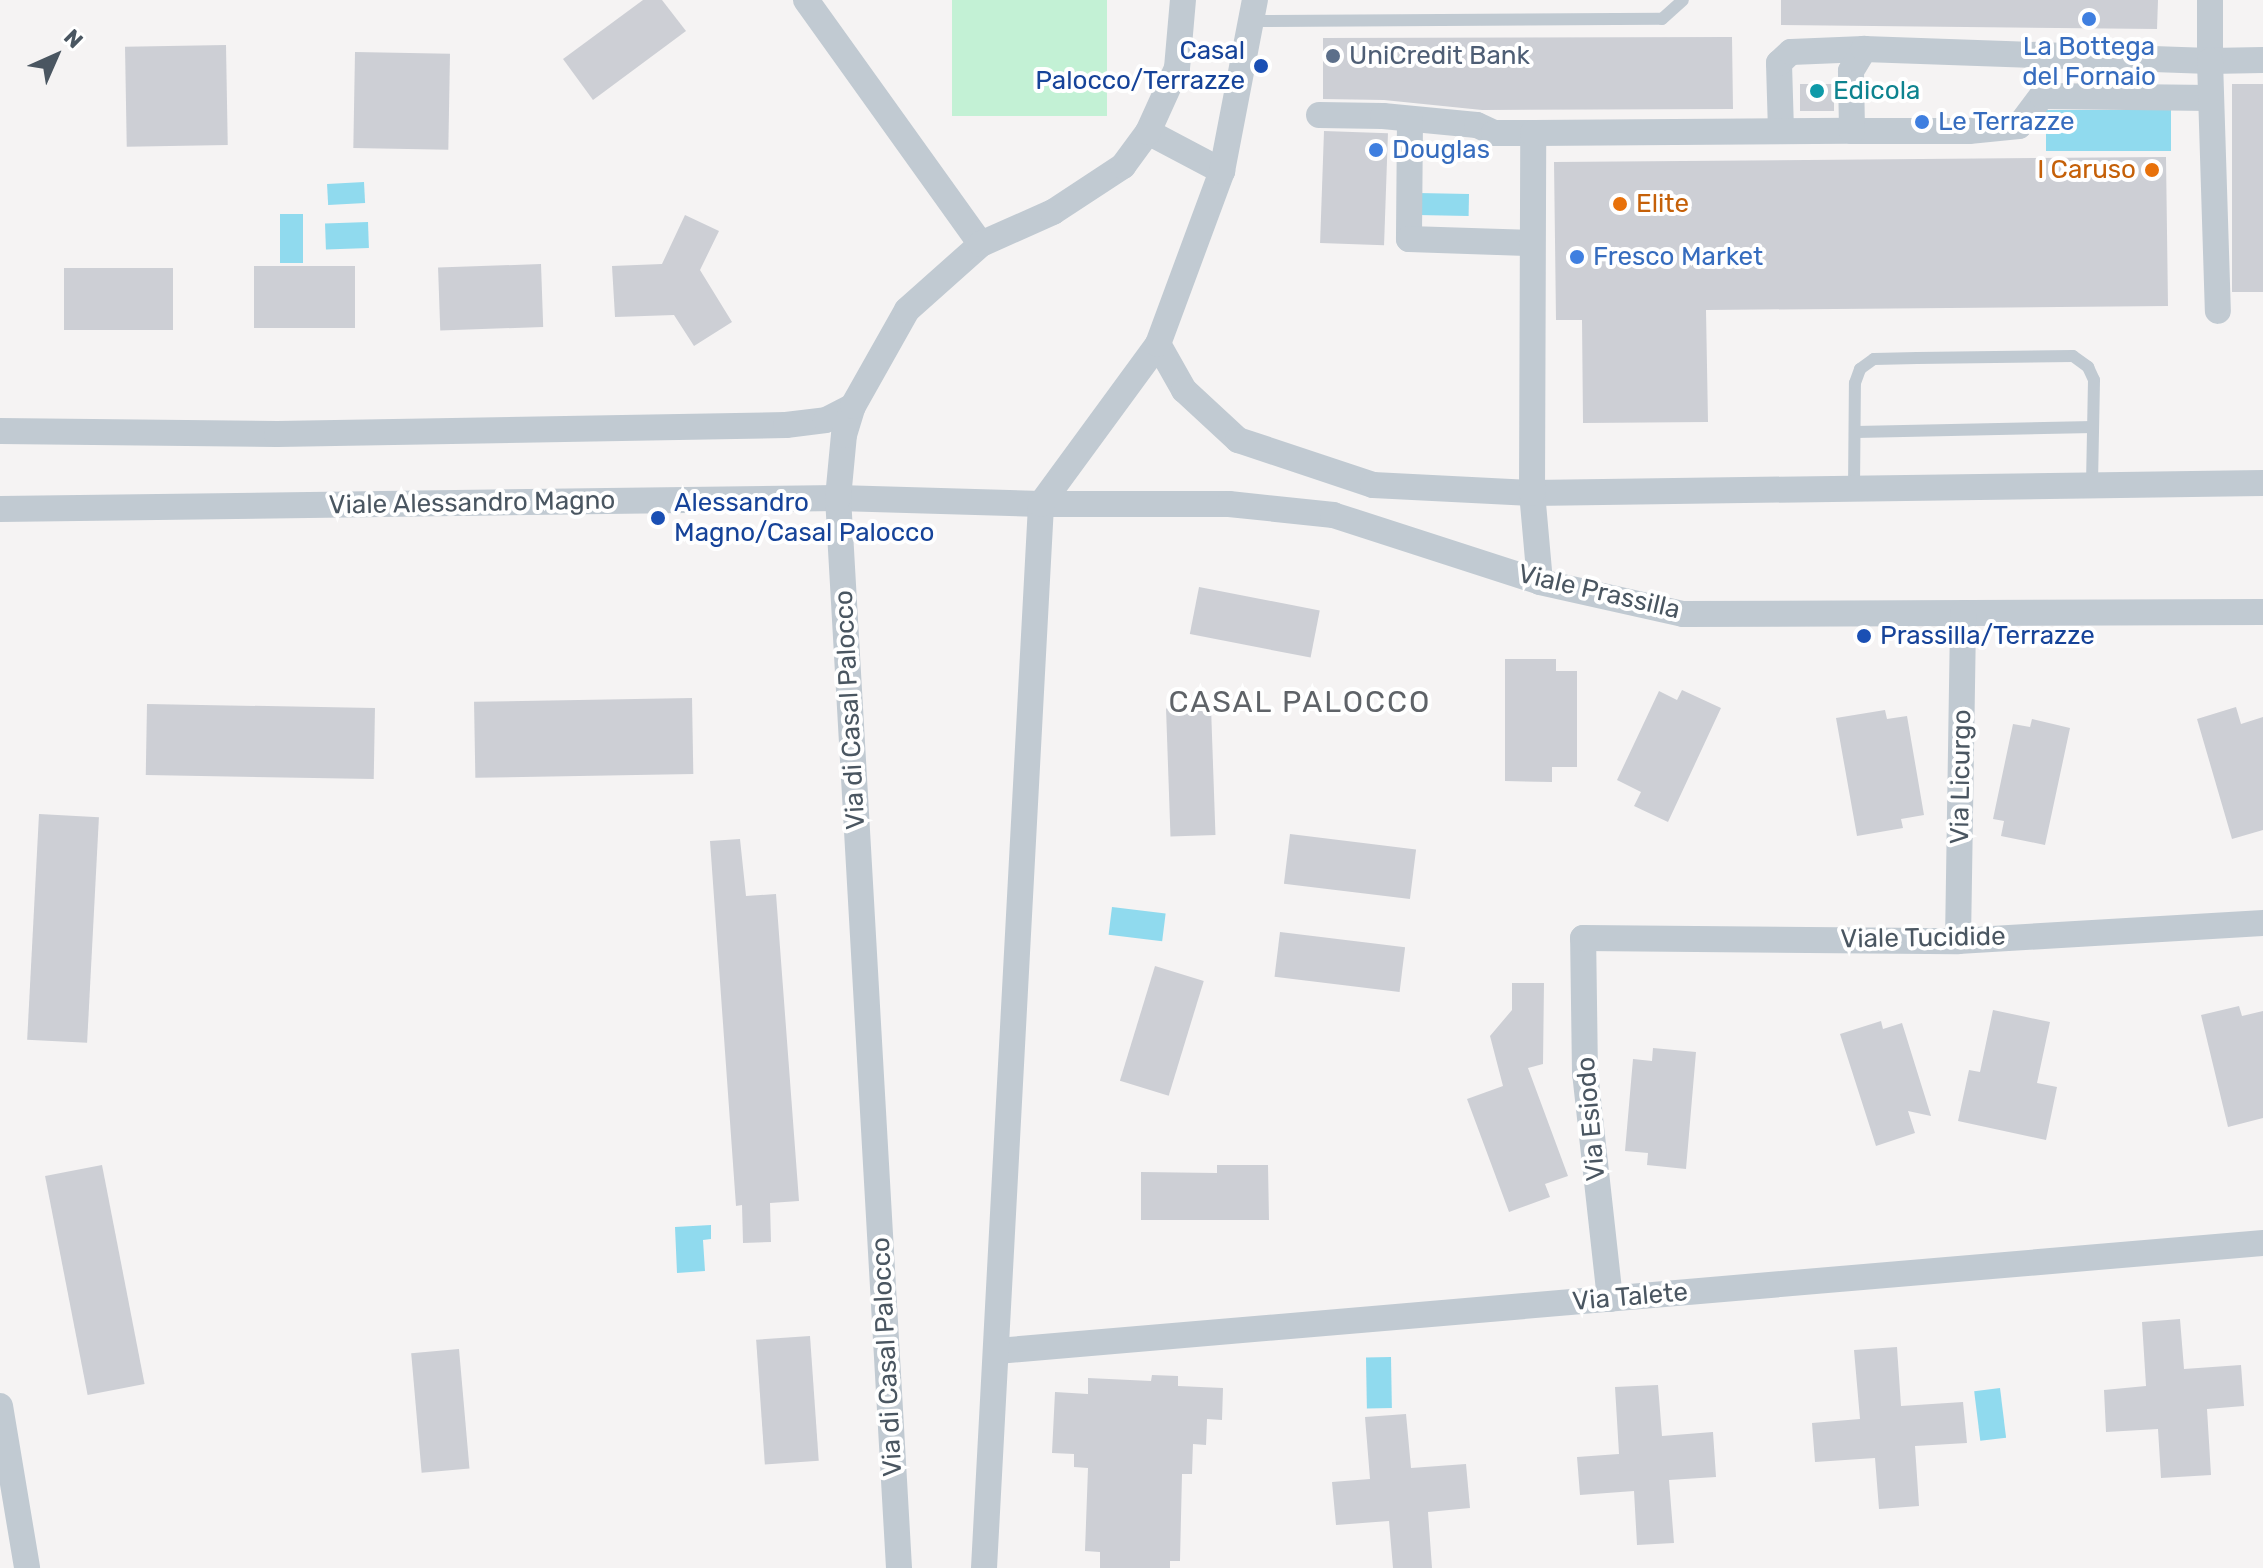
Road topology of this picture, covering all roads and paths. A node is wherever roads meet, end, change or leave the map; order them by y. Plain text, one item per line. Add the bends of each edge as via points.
1 (806, 0) edge
2 (1183, 0) edge
3 (1683, 0) edge
4 (2210, 0) edge
5 (1254, 10) edge
6 (1864, 49) junction
7 (2263, 60) edge
8 (2210, 61) junction
9 (2211, 98) junction
10 (1319, 115) dead end
11 (1410, 119) junction
12 (1781, 131) junction
13 (1852, 131) junction
14 (1148, 132) junction
15 (1533, 133) junction
16 (1222, 171) junction
17 (1532, 243) junction
18 (981, 244) junction
19 (2218, 311) dead end
20 (1158, 344) junction
21 (853, 406) junction
22 (2093, 427) junction
23 (0, 431) edge
24 (1856, 432) junction
25 (2263, 483) edge
26 (2092, 486) junction
27 (1854, 489) junction
28 (1532, 493) junction
29 (838, 498) junction
30 (1041, 504) junction
31 (0, 509) edge
32 (1540, 582) junction
33 (2263, 612) edge
34 (1963, 613) junction
35 (2263, 923) edge
36 (1583, 938) joint
37 (1958, 941) junction
38 (2263, 1243) edge
39 (1610, 1299) junction
40 (997, 1351) junction
41 (0, 1406) edge
42 (27, 1568) edge
43 (899, 1568) edge
44 (984, 1568) edge

1 - 18 street
2 - 14 street, Via di Casal Palocco via 1177,68
3 - 5 lane via 1662,19
4 - 8 street
5 - 16 street
6 - 8 street
6 - 12 street via 1791,52 1779,63
6 - 13 street via 1851,71
7 - 8 street
8 - 9 street
9 - 13 street via 2042,96 2019,126
9 - 19 street
10 - 11 street
11 - 15 street via 1477,125 1494,133
11 - 17 street via 1409,239
12 - 13 street
12 - 15 street
14 - 16 street
14 - 18 street, Via di Casal Palocco via 1112,174 1053,212
15 - 17 street
16 - 20 street
17 - 28 street
18 - 21 street, Via di Casal Palocco via 907,310
20 - 28 street via 1184,390 1238,440 1373,485
20 - 30 street
21 - 23 street via 826,420 786,425 277,434
21 - 29 street, Via di Casal Palocco via 844,435
22 - 24 lane
22 - 24 lane via 2094,380 2088,367 2073,356 1917,358 1874,359 1860,369 1855,383
22 - 26 lane
24 - 27 lane
25 - 26 street
26 - 27 street
27 - 28 street
28 - 32 street
29 - 30 street, Viale Alessandro Magno
29 - 31 street, Viale Alessandro Magno
29 - 43 street, Via di Casal Palocco
30 - 32 street, Viale Prassilla via 1229,504 1333,515
30 - 40 street
32 - 34 street, Viale Prassilla via 1683,614
33 - 34 street, Viale Prassilla
34 - 37 street, Via Licurgo
35 - 37 street, Viale Tucidide
36 - 37 street, Viale Tucidide
36 - 39 street, Via Esiodo via 1585,1074
38 - 39 street, Via Talete
39 - 40 street, Via Talete
40 - 44 street
41 - 42 street

